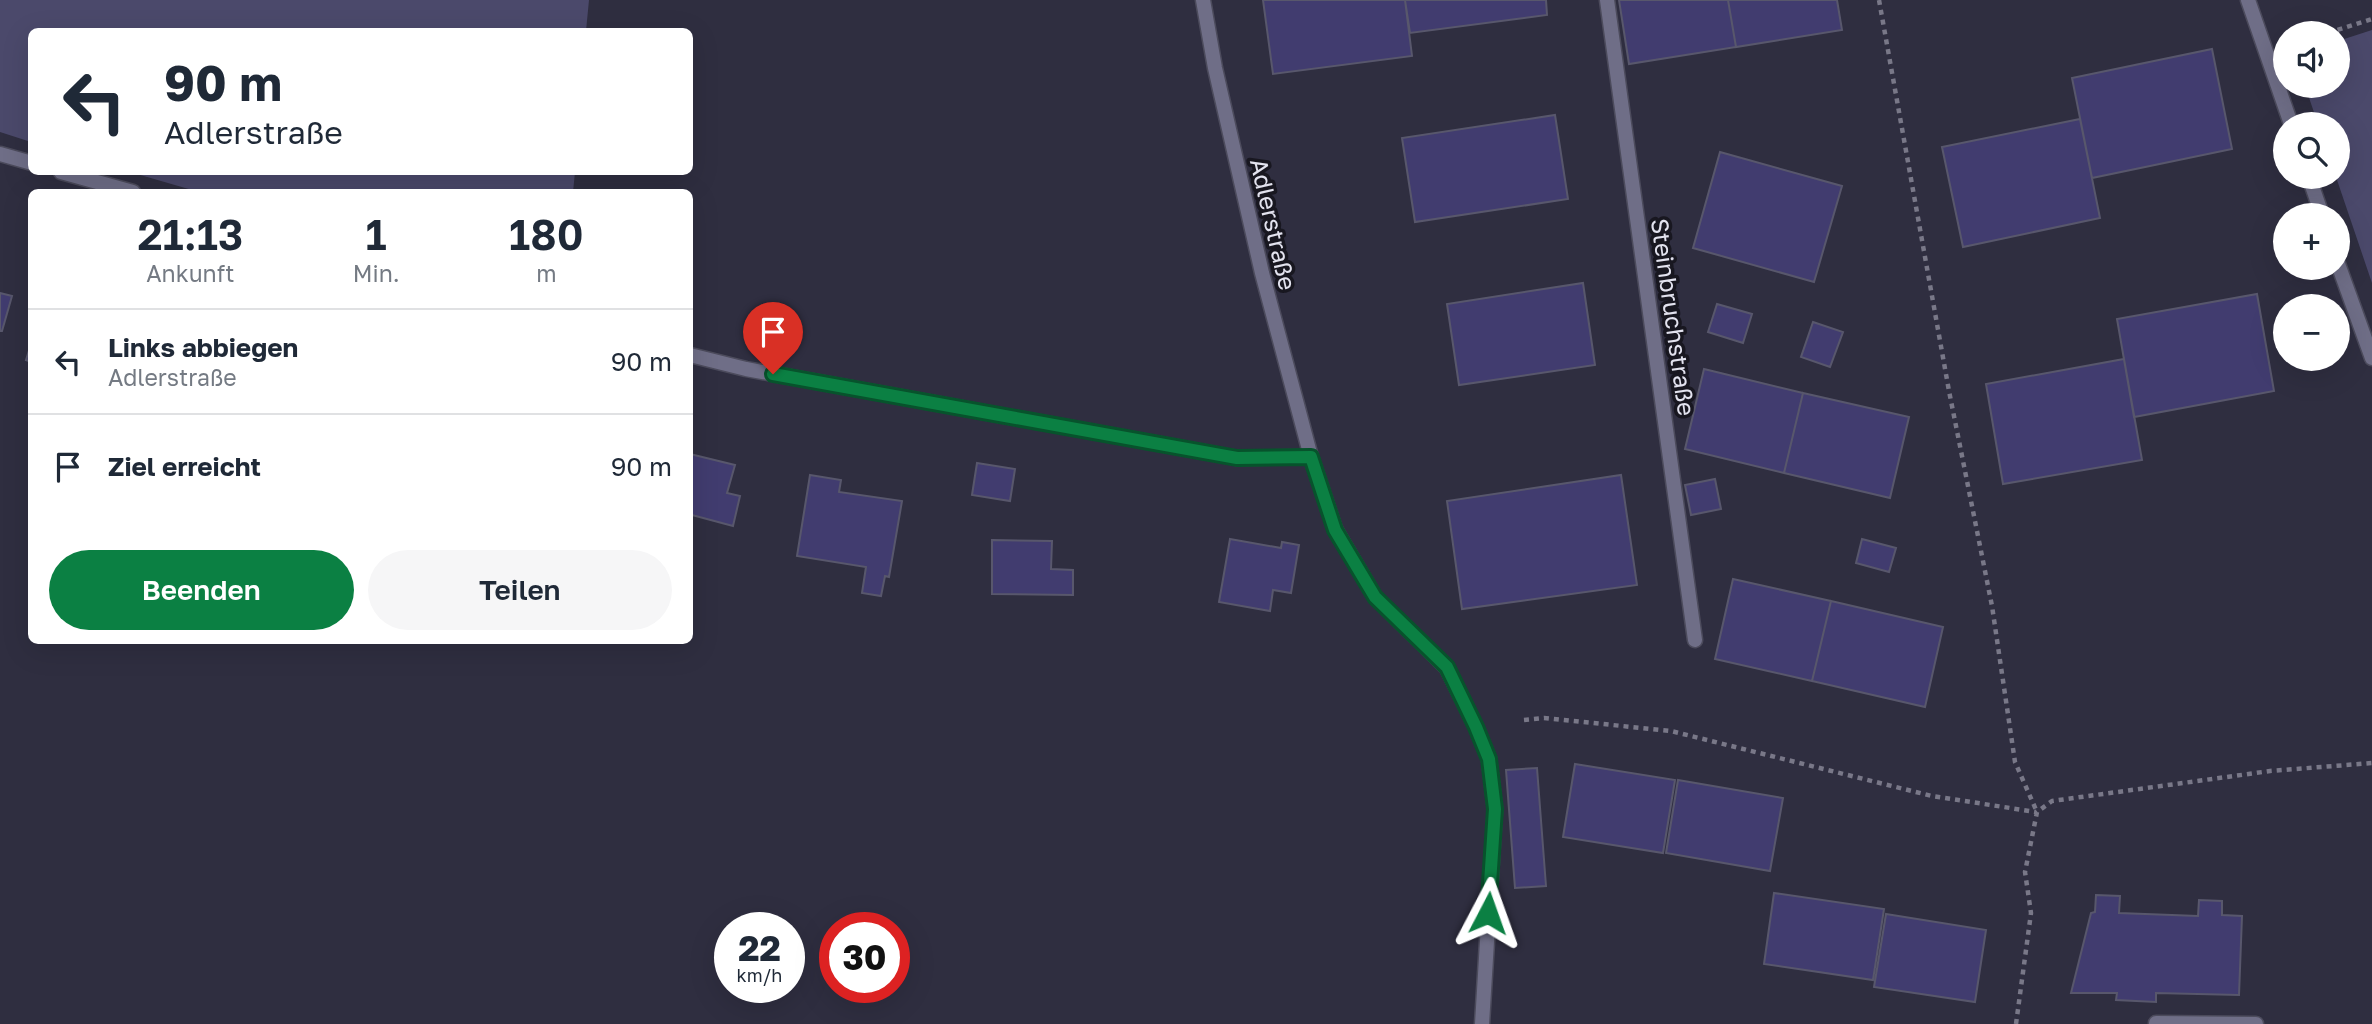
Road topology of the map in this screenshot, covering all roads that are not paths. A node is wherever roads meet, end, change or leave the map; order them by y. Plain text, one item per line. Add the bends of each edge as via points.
1 (1203, 0) edge
2 (1607, 0) edge
3 (2248, 0) edge
4 (2287, 112) edge
5 (0, 153) edge
6 (28, 162) edge
7 (72, 175) edge
8 (122, 189) edge
9 (2344, 280) edge
10 (693, 356) edge
11 (2372, 358) edge
12 (1311, 457) junction
13 (1695, 640) dead end
14 (2156, 1023) edge
15 (1482, 1024) edge
16 (2256, 1024) edge

1 - 12 street, Adlerstraße via 1262,273
2 - 13 street, Steinbruchstraße
3 - 4 street
5 - 6 street
7 - 8 street
9 - 11 street
10 - 12 street via 1237,458
12 - 15 street, Adlerstraße via 1335,530 1375,597 1447,667 1489,759 1495,809
14 - 16 street

